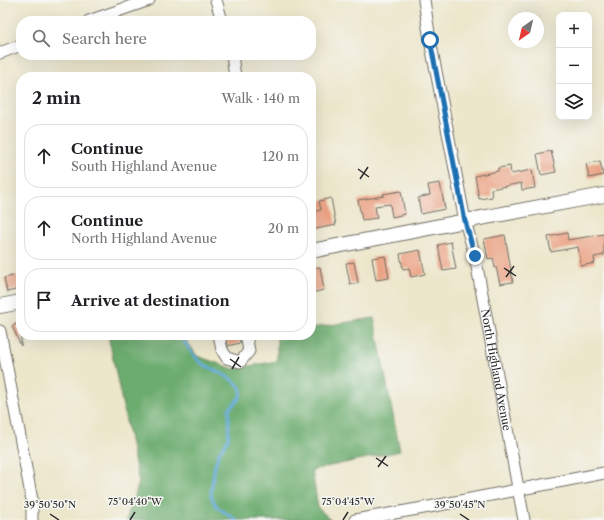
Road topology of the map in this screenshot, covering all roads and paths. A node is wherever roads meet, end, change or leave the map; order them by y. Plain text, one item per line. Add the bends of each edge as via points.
1 (149, 0) edge
2 (216, 0) edge
3 (424, 0) edge
4 (103, 16) edge
5 (221, 16) edge
6 (16, 47) edge
7 (0, 53) edge
8 (233, 60) edge
9 (234, 72) edge
10 (604, 195) edge
11 (465, 221) junction
12 (316, 249) edge
13 (16, 303) edge
14 (0, 306) edge
15 (0, 331) edge
16 (219, 340) edge
17 (247, 340) edge
18 (604, 473) edge
19 (518, 490) junction
20 (32, 520) edge
21 (355, 520) edge
22 (524, 520) edge

1 - 4 street
2 - 5 street
3 - 11 street, North Highland Avenue
6 - 7 street
8 - 9 street
10 - 11 main road
11 - 12 main road
11 - 19 street, North Highland Avenue via 475,256
13 - 14 main road
15 - 20 street via 32,500
16 - 17 street via 227,358 240,362 249,351
18 - 19 street
19 - 21 street
19 - 22 street, North Highland Avenue

